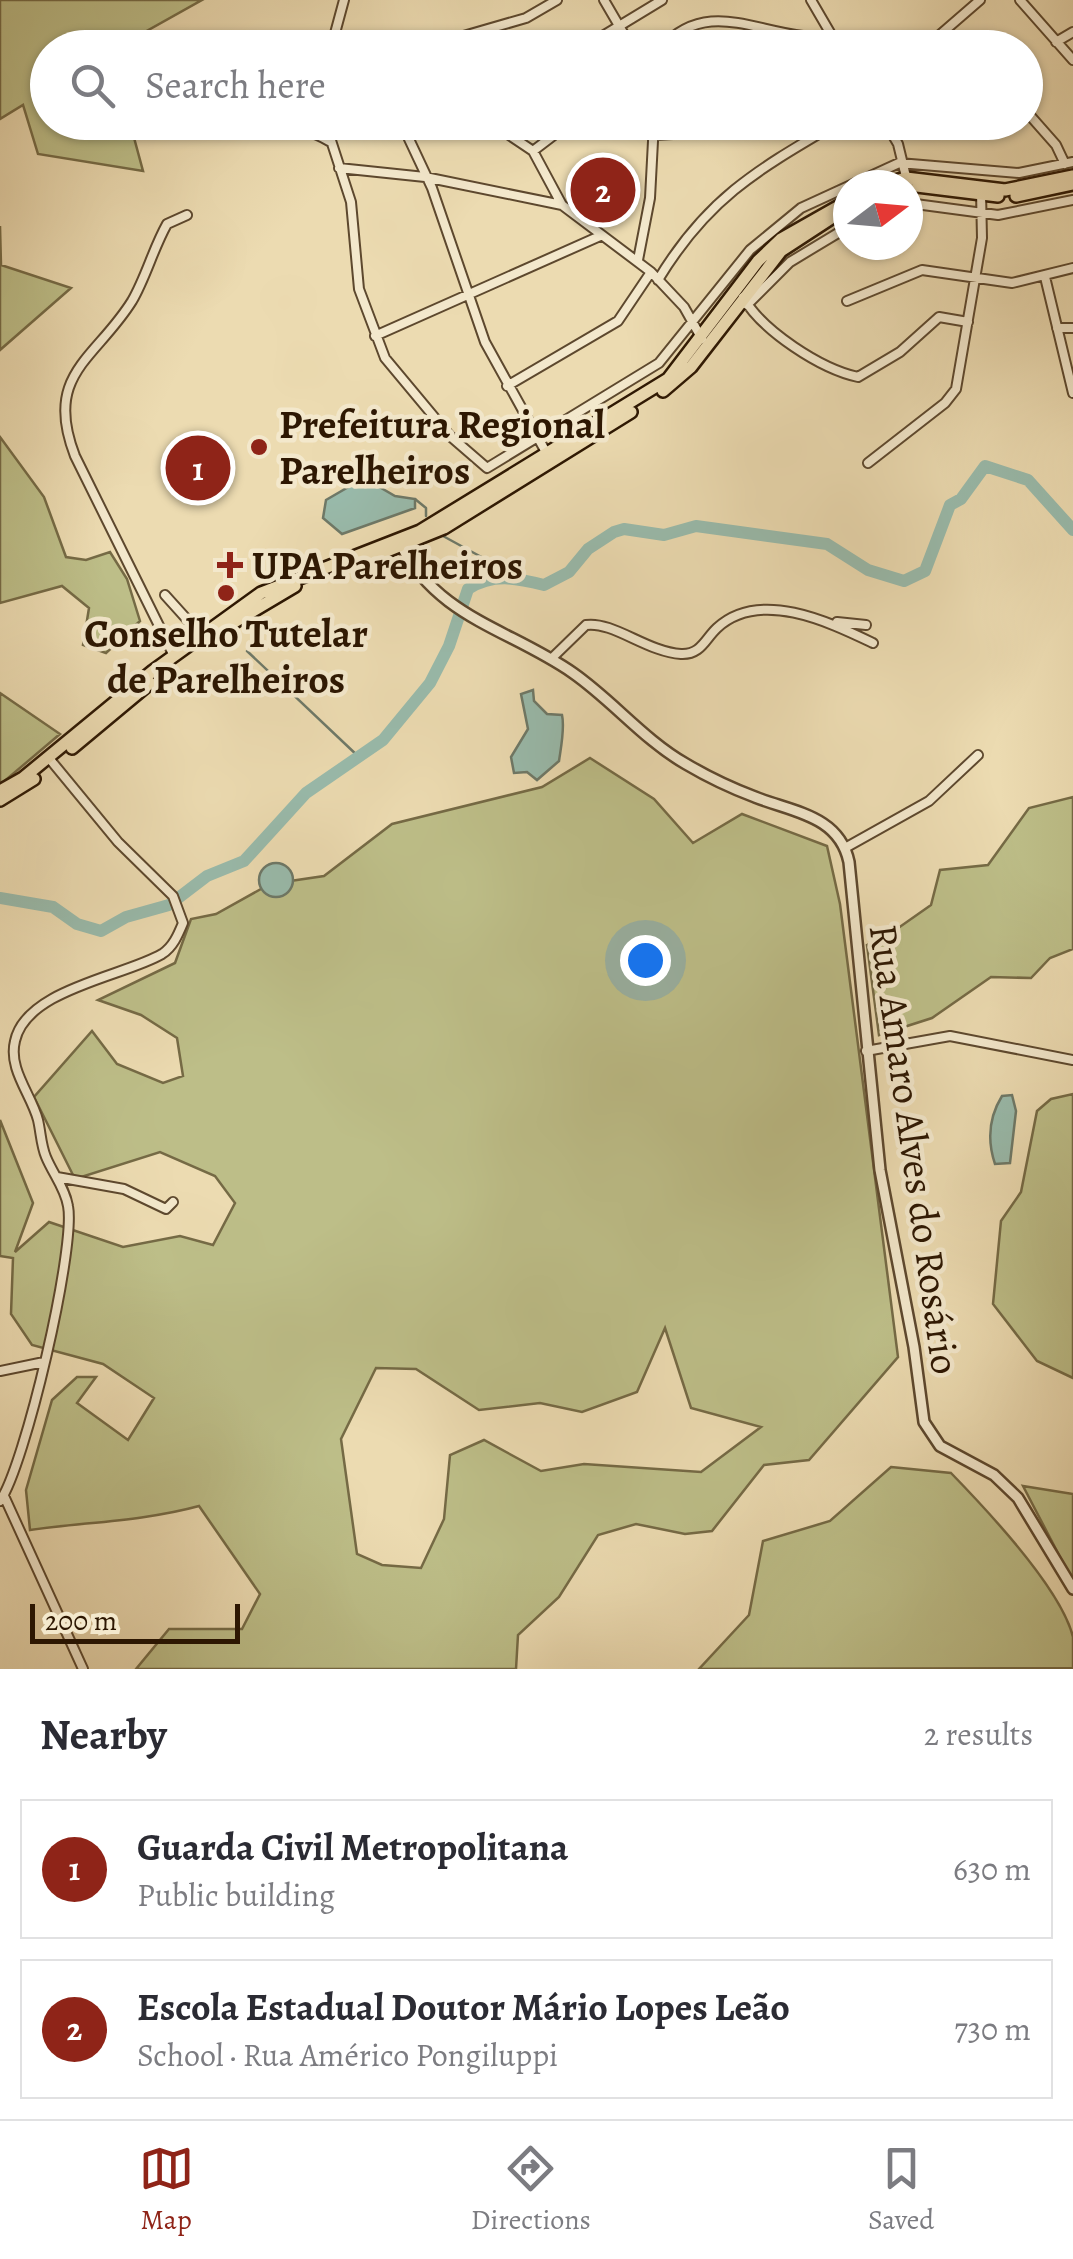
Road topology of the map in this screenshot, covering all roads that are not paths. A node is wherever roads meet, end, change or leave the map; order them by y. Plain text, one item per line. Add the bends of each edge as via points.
1 (344, 0) edge
2 (557, 0) edge
3 (604, 0) edge
4 (662, 0) edge
5 (810, 0) edge
6 (980, 0) edge
7 (1020, 0) edge
8 (620, 26) junction
9 (336, 30) edge
10 (485, 30) edge
11 (613, 30) edge
12 (622, 30) edge
13 (678, 30) edge
14 (781, 30) edge
15 (828, 30) edge
16 (946, 30) edge
17 (1073, 32) edge
18 (1056, 42) junction
19 (1073, 60) edge
20 (1043, 131) edge
21 (409, 140) edge
22 (517, 140) edge
23 (547, 140) edge
24 (654, 140) edge
25 (811, 140) edge
26 (892, 140) edge
27 (328, 141) edge
28 (533, 151) junction
29 (902, 163) junction
30 (1069, 163) edge
31 (888, 166) junction
32 (338, 168) junction
33 (888, 170) edge
34 (904, 170) edge
35 (1073, 176) edge
36 (425, 177) junction
37 (1073, 184) edge
38 (923, 185) edge
39 (981, 192) junction
40 (1073, 200) edge
41 (923, 205) edge
42 (562, 206) junction
43 (833, 209) edge
44 (982, 211) junction
45 (187, 215) dead end
46 (833, 218) edge
47 (600, 236) junction
48 (833, 236) edge
49 (638, 260) junction
50 (757, 260) junction
51 (1073, 268) edge
52 (655, 276) junction
53 (1045, 277) junction
54 (974, 278) junction
55 (468, 294) junction
56 (739, 299) junction
57 (847, 301) dead end
58 (968, 322) junction
59 (692, 325) junction
60 (1057, 328) junction
61 (1073, 328) edge
62 (375, 336) junction
63 (705, 341) junction
64 (507, 386) junction
65 (1073, 393) edge
66 (537, 440) junction
67 (550, 459) junction
68 (868, 462) dead end
69 (400, 544) junction
70 (165, 595) dead end
71 (827, 621) junction
72 (866, 625) dead end
73 (202, 636) junction
74 (872, 643) dead end
75 (174, 656) junction
76 (551, 659) junction
77 (155, 674) junction
78 (978, 755) dead end
79 (50, 760) junction
80 (0, 791) edge
81 (0, 800) edge
82 (846, 848) junction
83 (866, 1052) junction
84 (1073, 1060) edge
85 (57, 1178) junction
86 (154, 1202) dead end
87 (44, 1362) junction
88 (0, 1371) edge
89 (2, 1499) edge
90 (1073, 1588) edge
91 (83, 1669) edge

1 - 9 street
2 - 10 street
3 - 8 street
4 - 8 street
5 - 15 street
6 - 16 street
7 - 18 street
8 - 11 street
8 - 12 street
13 - 14 street via 724,14
17 - 18 street
18 - 19 street
20 - 30 street
21 - 36 street
22 - 28 street
23 - 28 street
24 - 49 street
25 - 52 street via 727,192
26 - 29 street
27 - 32 street
28 - 42 street
29 - 30 street via 1019,173
29 - 31 street
29 - 34 street
31 - 33 street
31 - 50 street via 801,208
32 - 36 street
32 - 62 street via 351,202 360,289
35 - 39 main road
36 - 42 street
36 - 55 street
37 - 39 main road via 1020,196
38 - 39 main road
39 - 44 street
40 - 44 street via 1012,214
41 - 44 street
42 - 47 street
43 - 50 main road
44 - 54 street
45 - 75 street via 168,224 130,304 73,372 68,396 75,456
46 - 50 main road
47 - 49 street
47 - 55 street
48 - 56 street
49 - 52 street
50 - 56 main road
50 - 59 street
51 - 53 street
52 - 59 street
52 - 64 street via 618,321
53 - 54 street via 1012,283
53 - 60 street
54 - 57 street via 922,270
54 - 58 street
55 - 62 street
55 - 64 street
56 - 58 street via 788,342 858,378 939,316
56 - 63 main road
58 - 68 street via 952,396
59 - 63 street
59 - 66 street via 659,364
60 - 61 street
60 - 65 street
62 - 66 street via 410,393 474,460 487,468
63 - 67 main road via 671,387
64 - 66 street
66 - 67 street
67 - 69 main road via 444,528
69 - 73 main road via 272,587
69 - 76 street via 454,609
69 - 77 main road via 287,588
70 - 73 street
71 - 72 street
71 - 74 street
71 - 76 street via 791,612 743,615 684,654 586,625
73 - 75 main road
75 - 77 main road
76 - 82 street via 684,763 813,817
77 - 79 main road
78 - 82 street via 929,801
79 - 80 main road
79 - 81 main road
79 - 85 street via 173,896 183,923 162,954 92,979 29,1017 16,1034 16,1065
82 - 83 street, Rua Amaro Alves do Rosário
83 - 84 street via 950,1036
83 - 90 street, Rua Amaro Alves do Rosário via 885,1208 925,1426 943,1448 990,1472 1018,1498
85 - 86 street via 124,1189
85 - 87 street via 68,1206 66,1265
87 - 88 street
87 - 89 street
89 - 91 street

